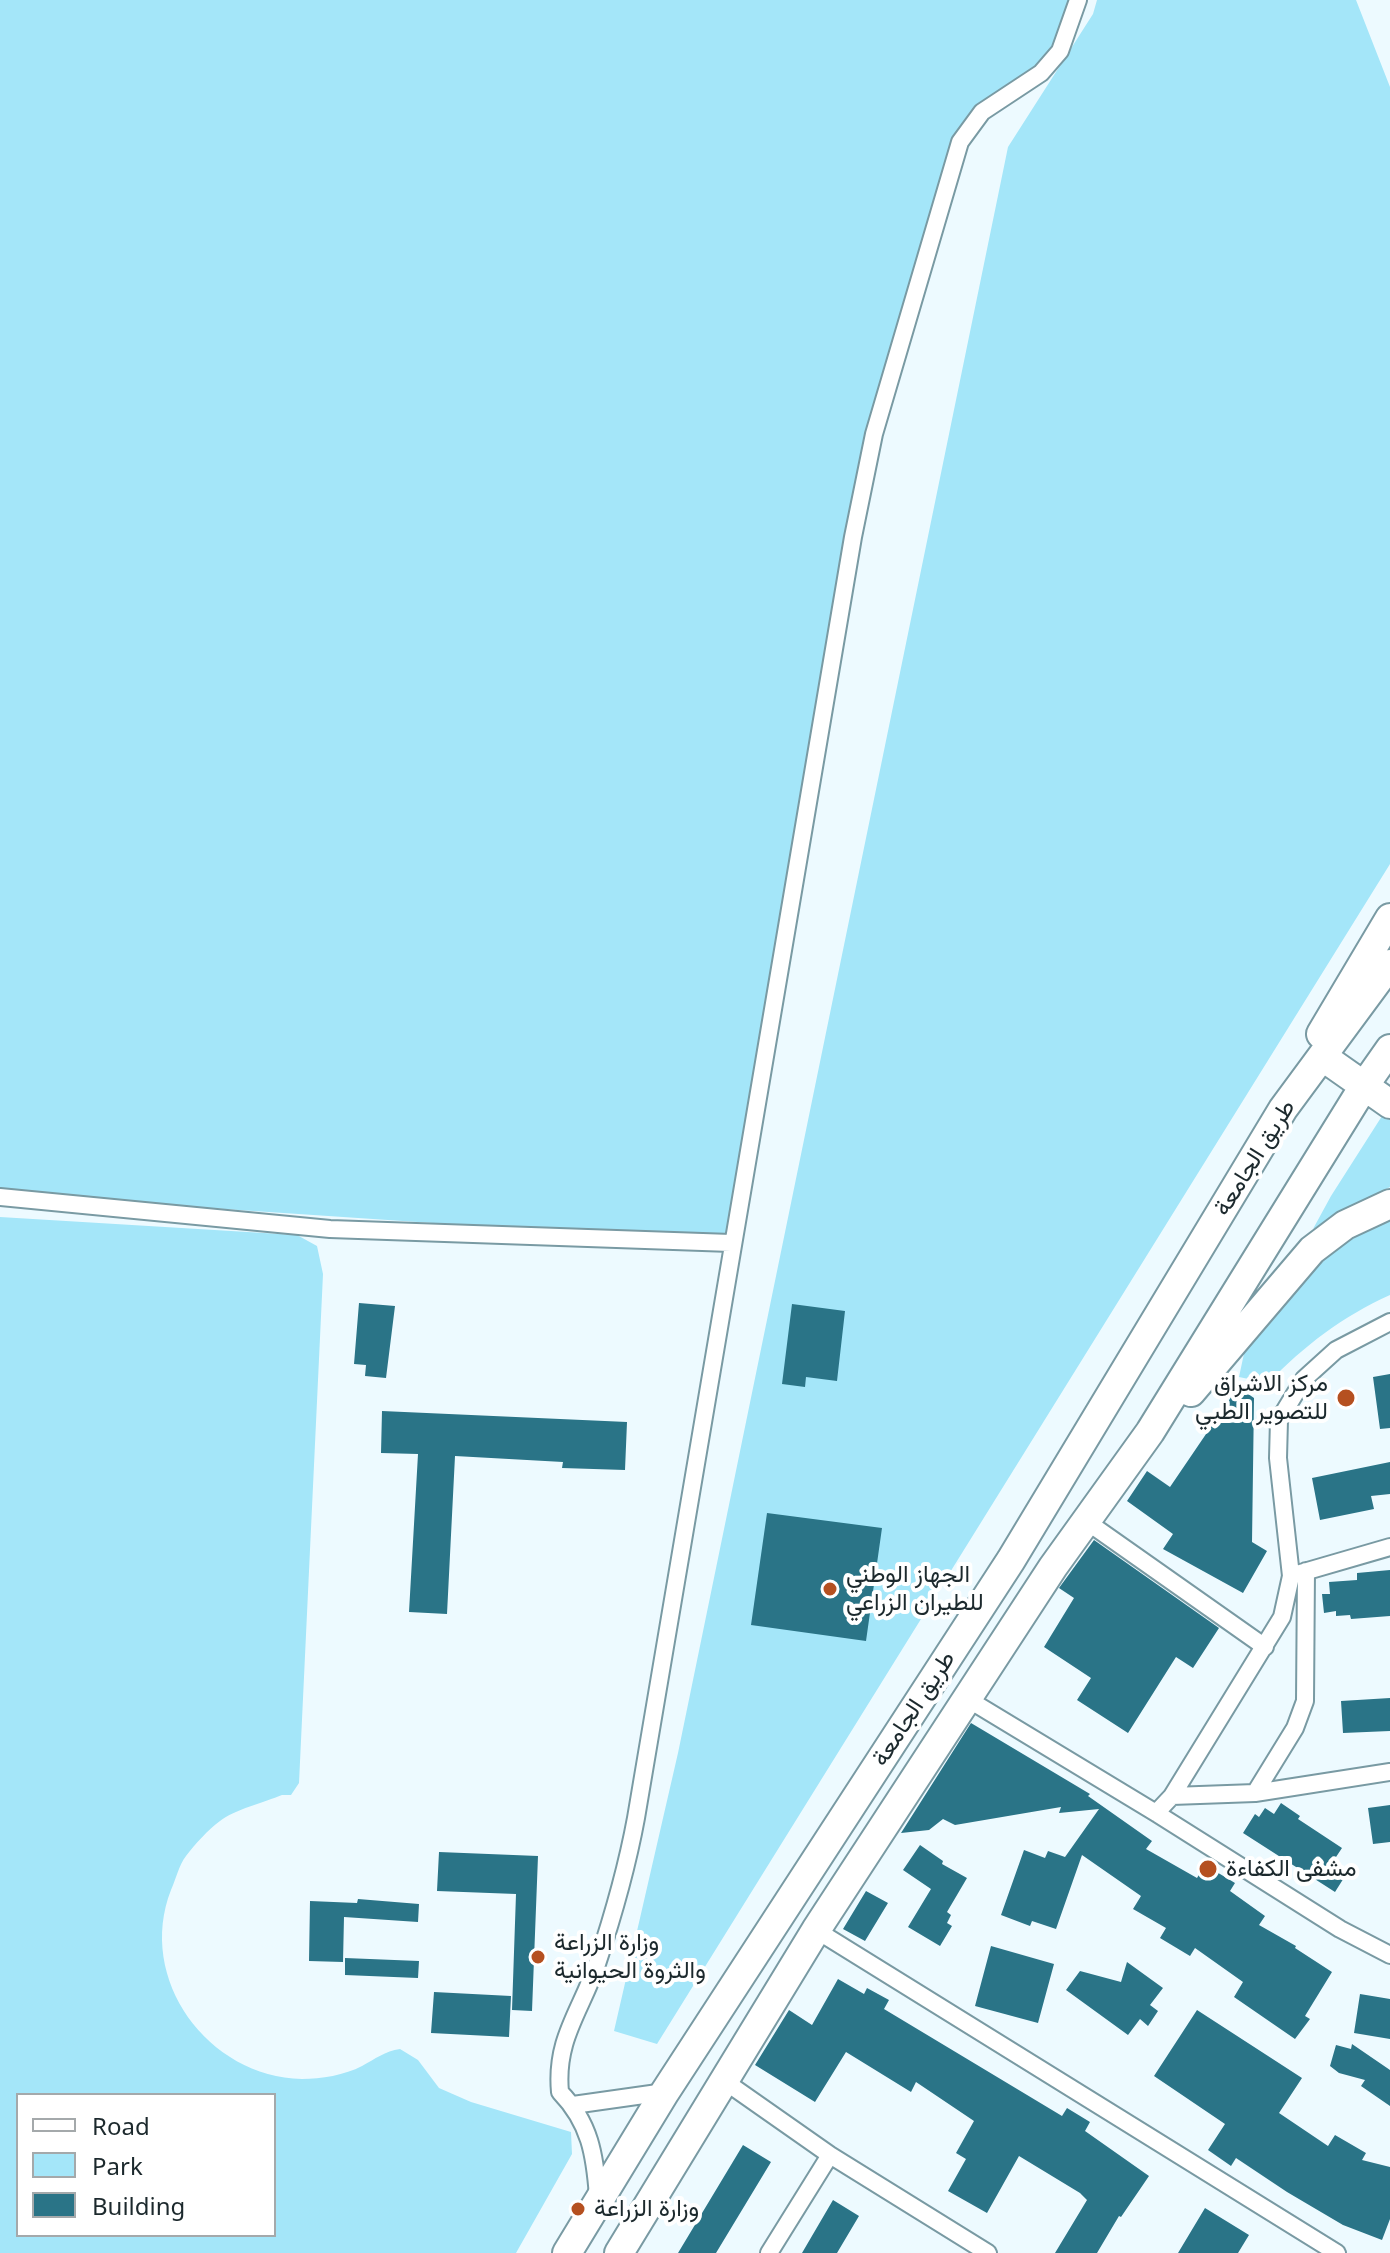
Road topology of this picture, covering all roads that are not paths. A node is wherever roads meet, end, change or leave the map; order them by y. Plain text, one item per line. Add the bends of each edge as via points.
1 (1078, 0) edge
2 (1390, 918) edge
3 (1390, 964) edge
4 (1390, 1049) edge
5 (1323, 1057) junction
6 (1364, 1086) junction
7 (1390, 1104) edge
8 (1283, 1109) junction
9 (0, 1197) edge
10 (1390, 1204) edge
11 (731, 1243) junction
12 (1390, 1322) edge
13 (1150, 1432) junction
14 (1086, 1521) junction
15 (1390, 1547) edge
16 (1299, 1573) junction
17 (1265, 1647) junction
18 (966, 1698) junction
19 (1390, 1772) edge
20 (1255, 1793) junction
21 (1172, 1796) junction
22 (1156, 1813) junction
23 (816, 1930) junction
24 (1390, 1955) edge
25 (723, 2080) junction
26 (665, 2092) junction
27 (573, 2105) junction
28 (830, 2155) junction
29 (598, 2200) junction
30 (986, 2252) edge
31 (567, 2253) edge
32 (619, 2253) edge
33 (769, 2253) edge
34 (1337, 2253) edge

1 - 11 street via 1060,51 1041,73 982,112 960,142 874,434
2 - 8 highway via 1318,1038
3 - 5 highway, طريق الجامعة
4 - 6 highway, طريق الجامعة
5 - 6 highway
5 - 8 highway, طريق الجامعة
6 - 7 highway
6 - 13 highway, طريق الجامعة
8 - 26 highway, طريق الجامعة via 1011,1560
9 - 11 street via 330,1229
10 - 13 highway via 1345,1225 1312,1250 1197,1386
11 - 27 street via 629,1859 596,1968 560,2051 560,2092
12 - 16 street via 1336,1350 1304,1379 1279,1420 1278,1458
13 - 14 highway, طريق الجامعة
14 - 17 street
14 - 18 highway, طريق الجامعة
15 - 16 street
16 - 17 street
16 - 20 street via 1305,1701 1295,1728
17 - 21 street
18 - 22 street
18 - 23 highway, طريق الجامعة
19 - 20 street
20 - 21 street
21 - 22 street
22 - 24 street
23 - 25 highway, طريق الجامعة
23 - 34 street
25 - 28 street
25 - 32 highway, طريق الجامعة
26 - 27 street
26 - 29 highway, طريق الجامعة
27 - 29 street via 596,2157
28 - 30 street
28 - 33 street
29 - 31 highway, طريق الجامعة

